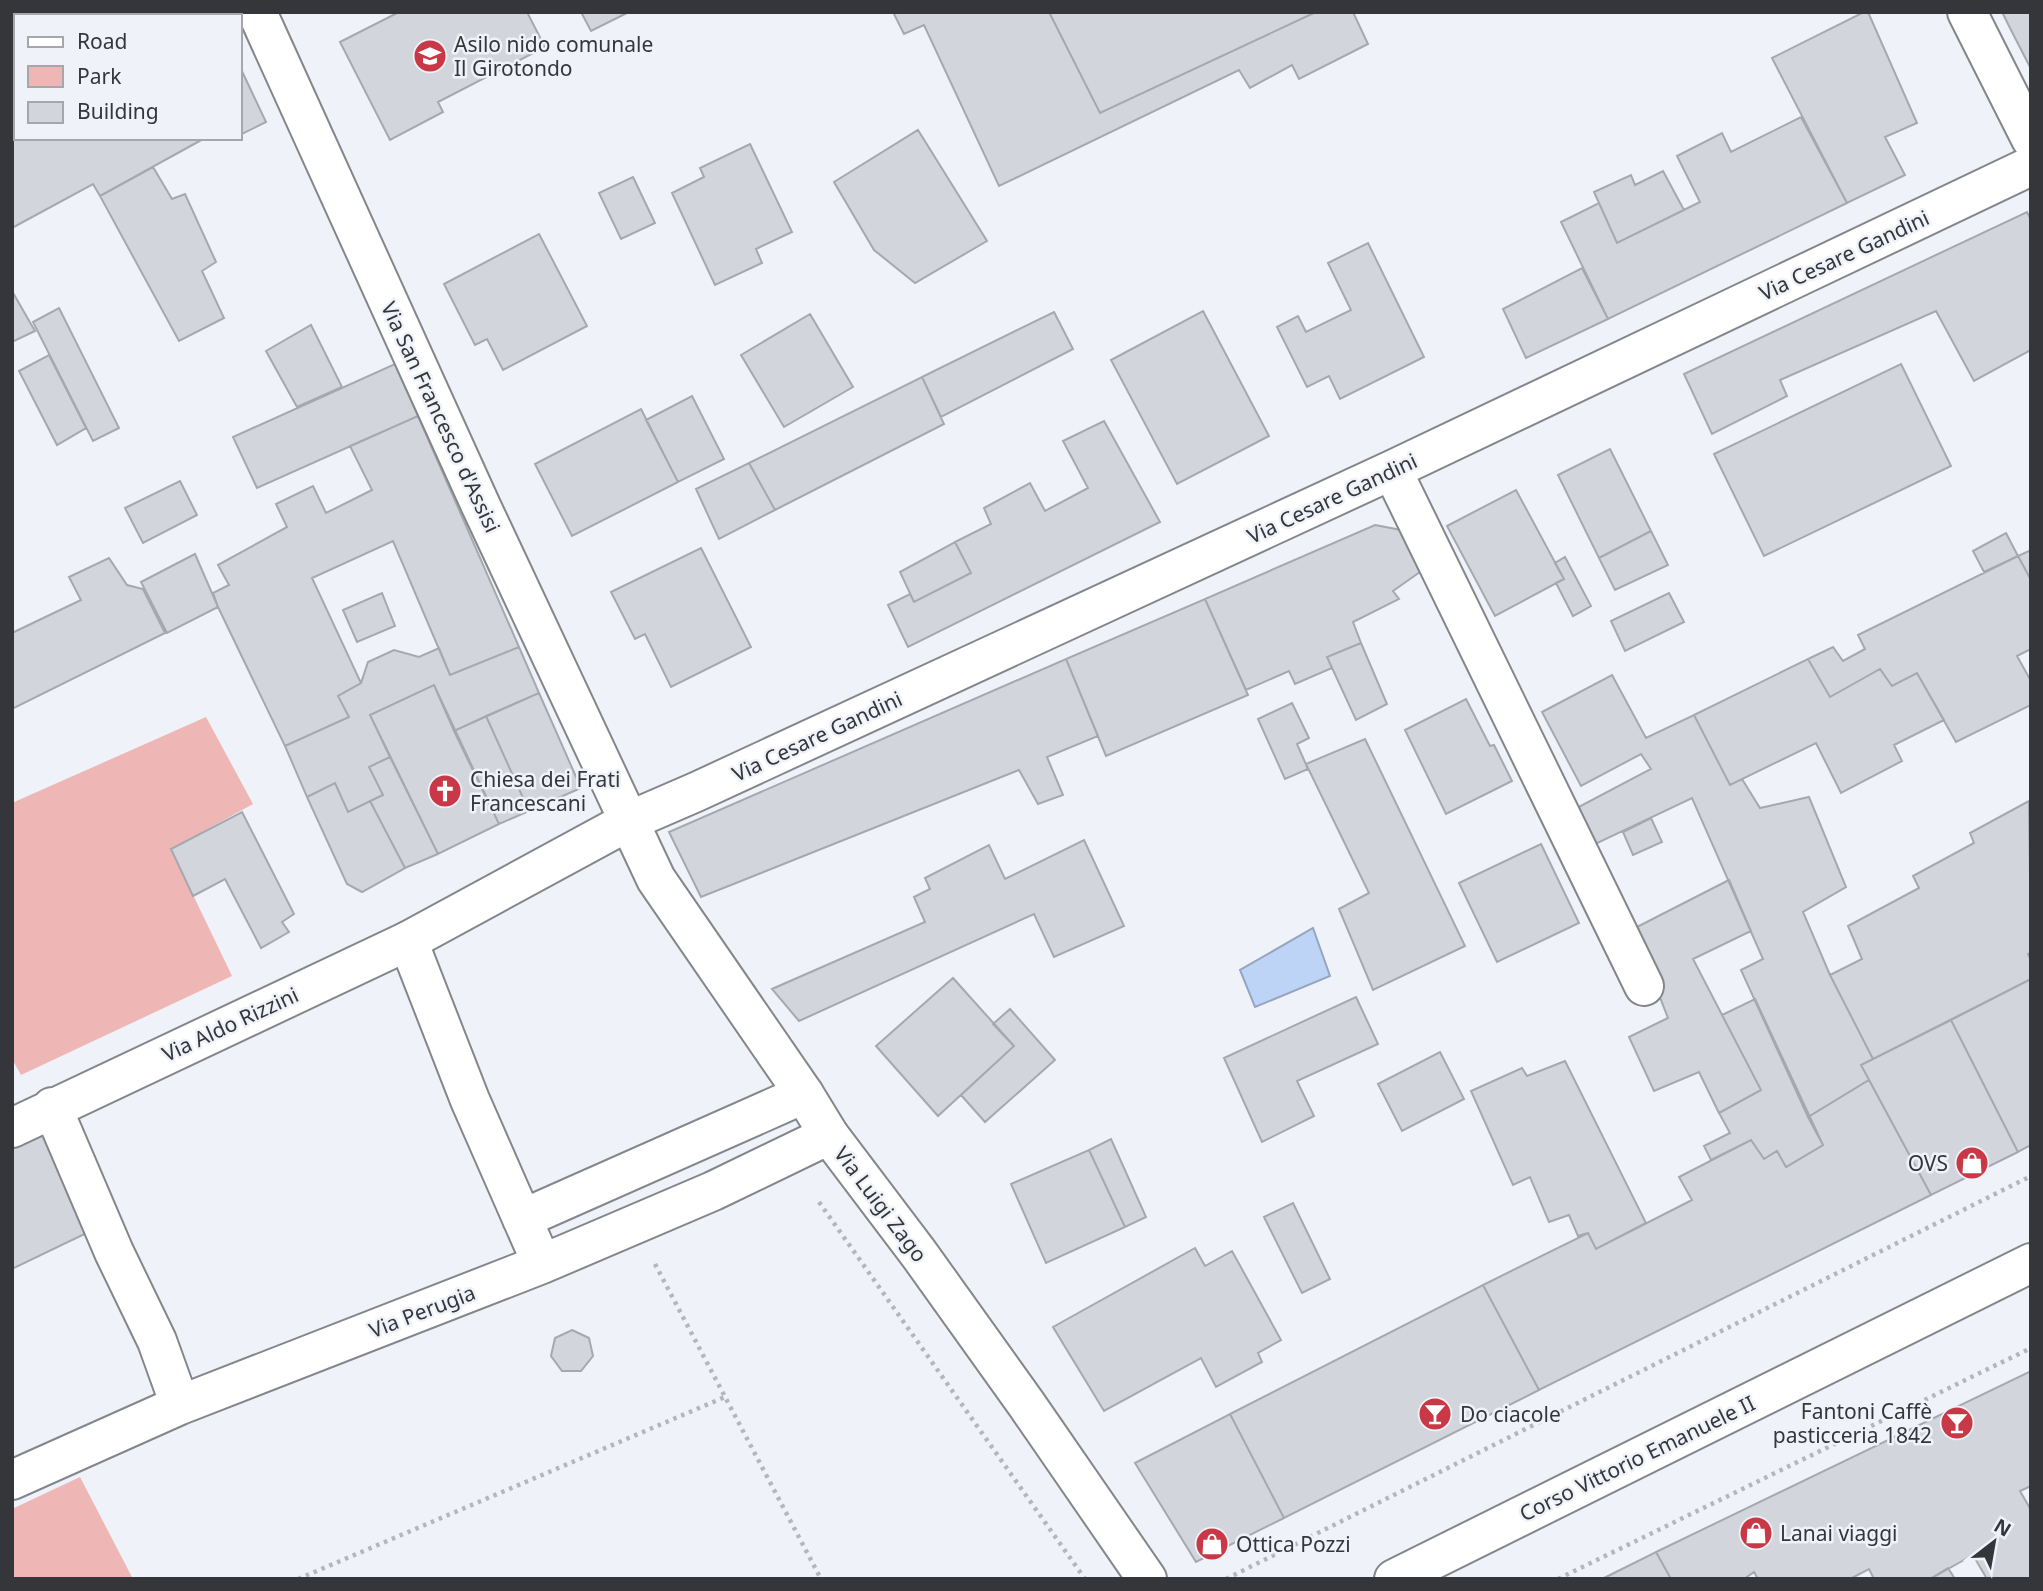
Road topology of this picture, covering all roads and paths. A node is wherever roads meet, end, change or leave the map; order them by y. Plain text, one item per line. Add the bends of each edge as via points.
1 (257, 12) edge
2 (1967, 12) edge
3 (2031, 139) edge
4 (2031, 166) edge
5 (1392, 470) junction
6 (629, 821) junction
7 (408, 941) junction
8 (1644, 986) dead end
9 (804, 1094) junction
10 (52, 1107) junction
11 (12, 1128) edge
12 (837, 1147) junction
13 (2031, 1176) edge
14 (522, 1219) junction
15 (654, 1261) dead end
16 (2031, 1263) edge
17 (542, 1265) junction
18 (2031, 1348) edge
19 (725, 1397) junction
20 (180, 1405) junction
21 (12, 1480) edge
22 (298, 1579) edge
23 (821, 1579) edge
24 (1085, 1579) edge
25 (1147, 1579) edge
26 (1226, 1579) edge
27 (1394, 1579) edge
28 (1558, 1579) edge

1 - 6 street, Via San Francesco d'Assisi
2 - 3 street
4 - 5 street, Via Cesare Gandini
5 - 6 street, Via Cesare Gandini
5 - 8 street
6 - 7 street, Via Aldo Rizzini
6 - 9 street, Via Luigi Zago via 656,879
7 - 10 street, Via Aldo Rizzini
7 - 14 street
9 - 12 street, Via Luigi Zago
9 - 14 street
10 - 11 street, Via Aldo Rizzini
10 - 20 street via 157,1341
12 - 17 street, Via Perugia via 713,1191
12 - 24 path via 809,1187
12 - 25 street, Via Luigi Zago via 919,1254
13 - 26 path
14 - 17 street
15 - 19 path
16 - 27 street, Corso Vittorio Emanuele II
17 - 20 street, Via Perugia
18 - 28 path
19 - 22 path
19 - 23 path
20 - 21 street, Via Perugia

